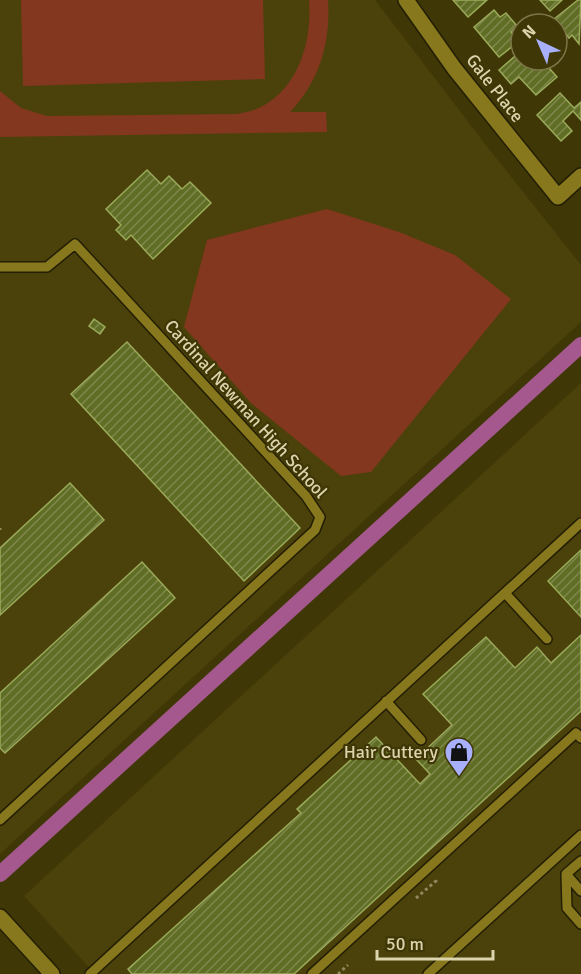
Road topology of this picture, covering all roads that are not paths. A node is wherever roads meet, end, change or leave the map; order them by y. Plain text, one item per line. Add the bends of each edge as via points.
1 (406, 0) edge
2 (581, 176) edge
3 (0, 267) edge
4 (581, 523) edge
5 (505, 593) junction
6 (547, 639) dead end
7 (386, 701) junction
8 (581, 738) edge
9 (421, 740) dead end
10 (0, 820) edge
11 (581, 835) edge
12 (581, 861) edge
13 (566, 874) junction
14 (581, 891) edge
15 (0, 917) edge
16 (581, 924) edge
17 (52, 974) edge
18 (90, 974) edge
19 (312, 974) edge
20 (428, 974) edge

1 - 2 street, Gale Place via 490,115 558,197
3 - 10 lane, Cardinal Newman High School via 46,267 75,244 306,495 320,518 315,530
4 - 5 lane
5 - 6 lane
5 - 7 lane
7 - 9 lane
7 - 18 lane
8 - 19 lane via 576,733
11 - 20 lane
12 - 13 lane
13 - 14 lane
13 - 16 lane via 567,908
15 - 17 street

